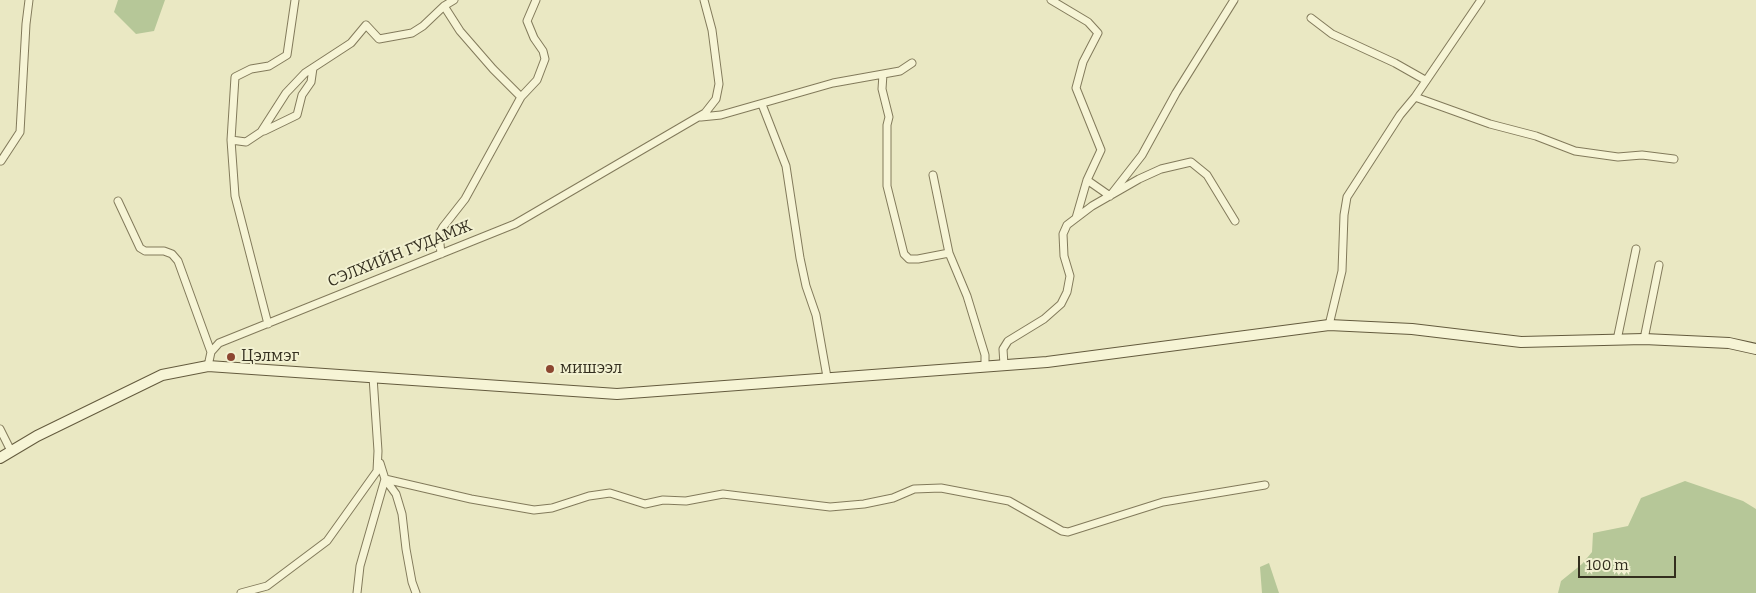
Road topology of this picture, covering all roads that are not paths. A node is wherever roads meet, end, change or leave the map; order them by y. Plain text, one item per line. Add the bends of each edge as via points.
1 (29, 0) edge
2 (295, 0) edge
3 (454, 0) edge
4 (536, 0) edge
5 (704, 0) edge
6 (1051, 0) edge
7 (1234, 0) edge
8 (1481, 0) edge
9 (444, 6) junction
10 (1311, 18) dead end
11 (912, 63) dead end
12 (313, 68) junction
13 (882, 74) junction
14 (1425, 80) junction
15 (521, 97) junction
16 (1415, 97) junction
17 (763, 107) dead end
18 (698, 118) junction
19 (261, 132) junction
20 (232, 140) junction
21 (1674, 160) dead end
22 (1, 161) edge
23 (933, 175) dead end
24 (1087, 180) junction
25 (1110, 196) junction
26 (118, 201) dead end
27 (1076, 218) junction
28 (1235, 221) dead end
29 (1636, 249) dead end
30 (441, 254) junction
31 (949, 254) junction
32 (1659, 265) dead end
33 (268, 324) junction
34 (1328, 325) junction
35 (1644, 339) junction
36 (1617, 340) junction
37 (1756, 348) edge
38 (211, 352) junction
39 (1004, 365) junction
40 (208, 366) junction
41 (985, 367) junction
42 (373, 377) junction
43 (827, 377) junction
44 (0, 429) edge
45 (11, 451) junction
46 (378, 451) junction
47 (0, 458) edge
48 (385, 479) junction
49 (1265, 485) dead end
50 (241, 593) edge
51 (357, 593) edge
52 (416, 593) edge

1 - 22 street via 20,132
2 - 20 street via 287,55 269,66 235,77
3 - 9 street
4 - 15 street via 527,21 545,59 537,80
5 - 18 street, СЭЛХИЙН ГУДАМЖ via 712,30 719,84 716,99
6 - 24 street via 1088,22 1098,33 1083,62 1076,88 1101,150
7 - 25 street via 1142,155
8 - 14 street
9 - 12 street via 412,33 379,39 366,25 350,43
9 - 15 street via 460,31
10 - 14 street via 1332,34
11 - 13 street via 900,71
12 - 19 street via 286,93
12 - 19 street via 311,82 302,95 297,115
13 - 18 street
13 - 31 street via 882,90 889,117 886,125 887,186 904,254 909,259 918,259
14 - 16 street
15 - 30 street via 465,199 438,234
16 - 21 street via 1575,151
16 - 34 street via 1347,197 1342,271
17 - 43 street via 786,166 800,258 816,315
18 - 30 street, СЭЛХИЙН ГУДАМЖ via 516,224
19 - 20 street via 246,142
20 - 33 street via 235,196
23 - 31 street
24 - 25 street
24 - 27 street
25 - 27 street
25 - 28 street via 1161,169 1190,162 1207,175
26 - 38 street via 140,248 172,254 178,262
27 - 39 street via 1067,225 1062,243 1070,276 1068,292 1061,304 1044,319 1008,341 1004,349
29 - 36 street
30 - 33 street, СЭЛХИЙН ГУДАМЖ
31 - 41 street via 967,296 985,355
32 - 35 street
33 - 38 street, СЭЛХИЙН ГУДАМЖ via 219,343
34 - 36 main road via 1412,329 1521,342
34 - 39 main road
35 - 36 main road
35 - 37 main road via 1729,343
38 - 40 street
39 - 41 main road
40 - 42 main road
40 - 45 main road via 162,375
41 - 43 main road
42 - 43 main road via 617,394
42 - 46 street
44 - 45 street
45 - 47 main road
46 - 48 street
46 - 50 street via 377,471 327,541 267,586
48 - 49 street via 534,510 610,494 645,504 729,494 830,507 893,498 914,489 941,488 1009,501 1068,532 1163,502
48 - 51 street via 360,566
48 - 52 street via 396,494 402,514

